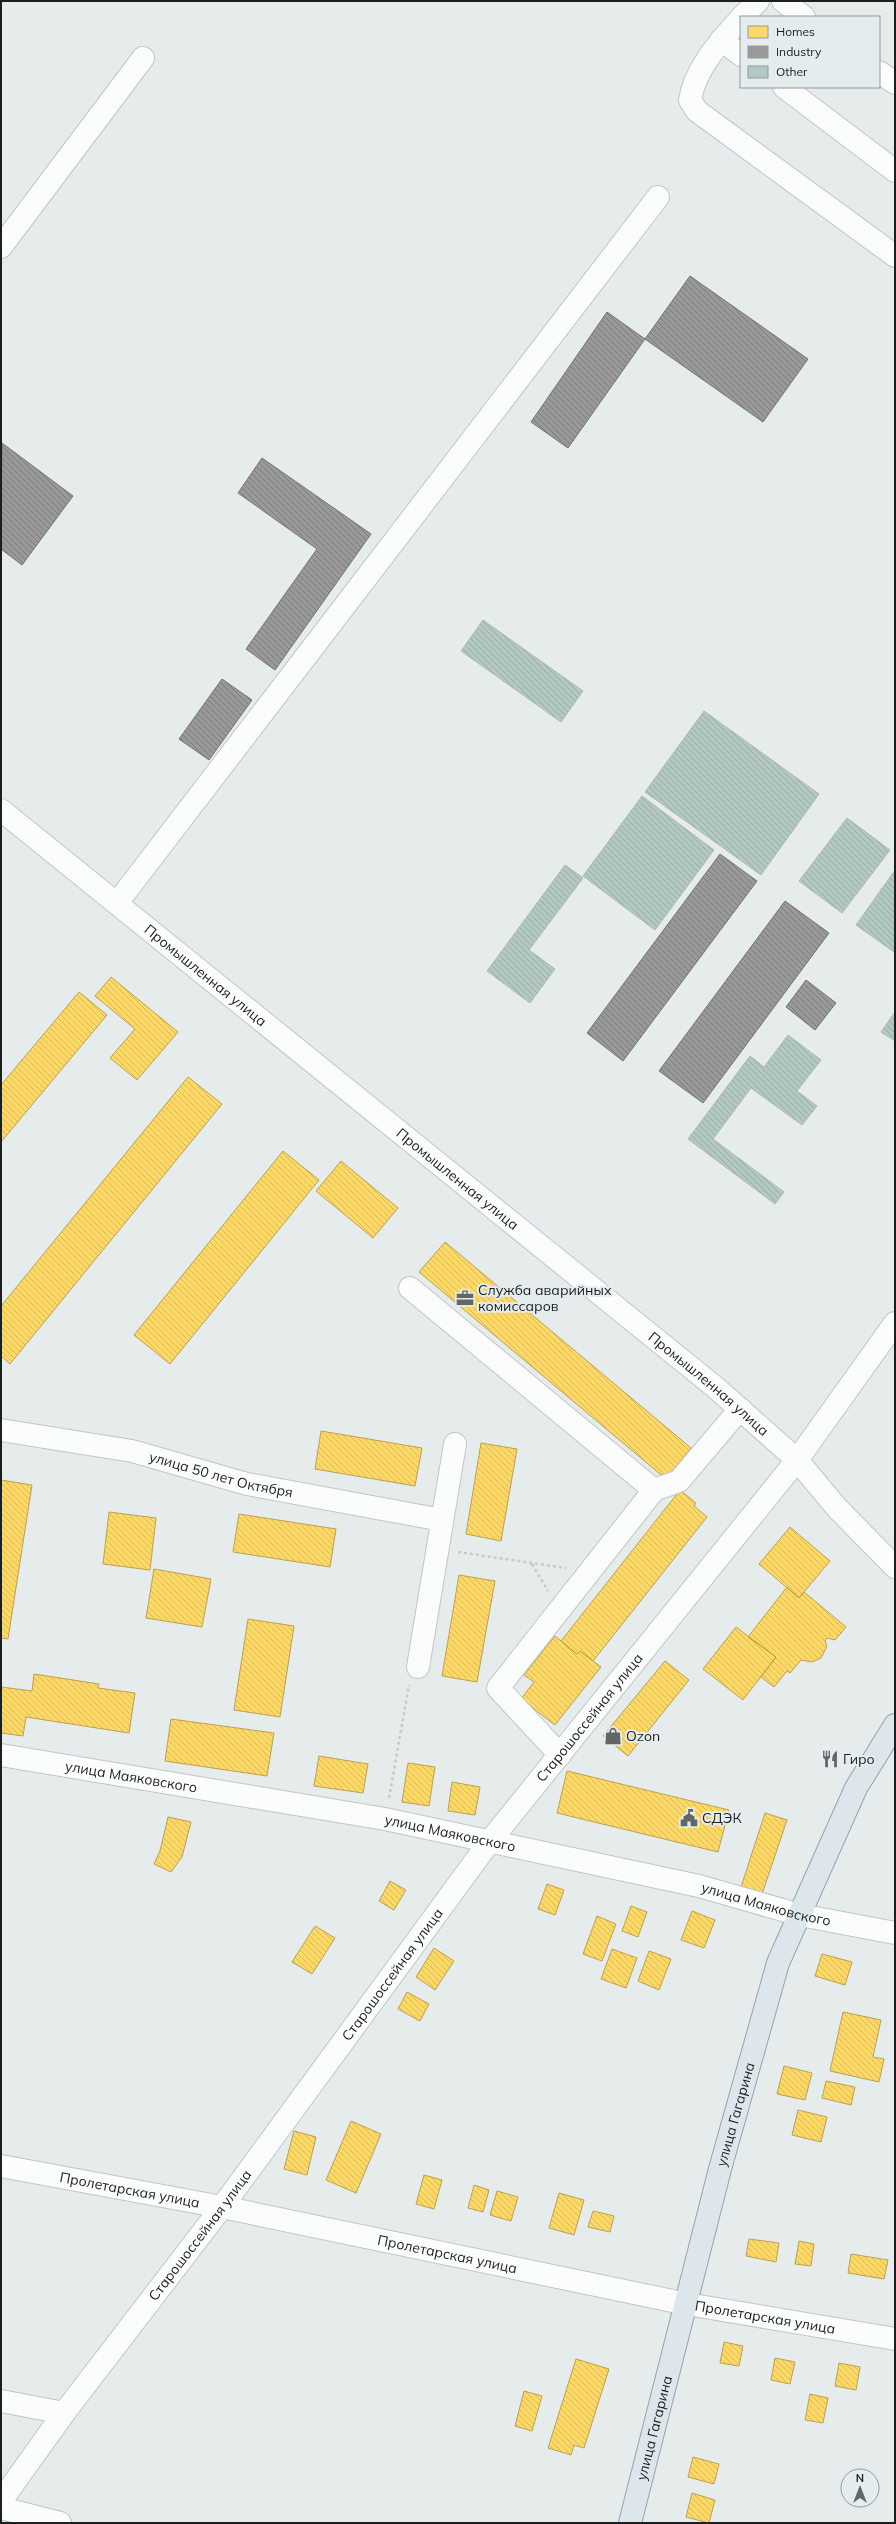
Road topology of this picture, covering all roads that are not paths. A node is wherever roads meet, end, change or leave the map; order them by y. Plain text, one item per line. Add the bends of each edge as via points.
1 (758, 1) edge
2 (783, 1) edge
3 (742, 16) edge
4 (803, 16) edge
5 (740, 18) edge
6 (721, 40) junction
7 (740, 54) edge
8 (143, 58) dead end
9 (880, 73) edge
10 (895, 83) edge
11 (785, 88) edge
12 (895, 171) edge
13 (658, 197) dead end
14 (1, 247) edge
15 (895, 256) edge
16 (4, 819) edge
17 (117, 903) junction
18 (410, 1288) dead end
19 (895, 1324) edge
20 (740, 1409) junction
21 (1, 1430) edge
22 (455, 1444) dead end
23 (797, 1460) junction
24 (654, 1490) junction
25 (442, 1520) junction
26 (895, 1567) edge
27 (418, 1667) road end
28 (895, 1725) edge
29 (560, 1754) junction
30 (1, 1755) edge
31 (490, 1841) junction
32 (800, 1915) junction
33 (895, 1933) edge
34 (1, 2166) edge
35 (222, 2207) junction
36 (687, 2304) junction
37 (895, 2339) edge
38 (1, 2401) edge
39 (64, 2413) junction
40 (1, 2501) edge
41 (1, 2508) edge
42 (60, 2523) edge
43 (630, 2523) edge

1 - 3 street
2 - 4 street
5 - 6 street
6 - 7 street
6 - 15 street via 692,82 690,100 697,111
8 - 14 street
9 - 10 street
11 - 12 street
13 - 17 street
16 - 17 street, Промышленная улица
17 - 20 street, Промышленная улица via 614,1304
18 - 24 street
19 - 23 street, Старошоссейная улица
20 - 23 street, Промышленная улица
20 - 24 street via 679,1481
21 - 25 street, улица 50 лет Октября via 132,1452 247,1484
22 - 25 street
23 - 26 street, Промышленная улица via 837,1508
23 - 29 street, Старошоссейная улица
24 - 29 street via 498,1688
25 - 27 street
28 - 32 main road, улица Гагарина via 856,1788
29 - 31 street, Старошоссейная улица
30 - 31 street, улица Маяковского via 385,1819
31 - 32 street, улица Маяковского via 699,1886
31 - 35 street, Старошоссейная улица
32 - 33 street, улица Маяковского
32 - 36 main road, улица Гагарина via 778,1963 720,2169
34 - 35 street, Пролетарская улица
35 - 36 street, Пролетарская улица
35 - 39 street, Старошоссейная улица
36 - 37 street, Пролетарская улица
36 - 43 main road, улица Гагарина
38 - 39 street
39 - 40 street, Старошоссейная улица
41 - 42 street

